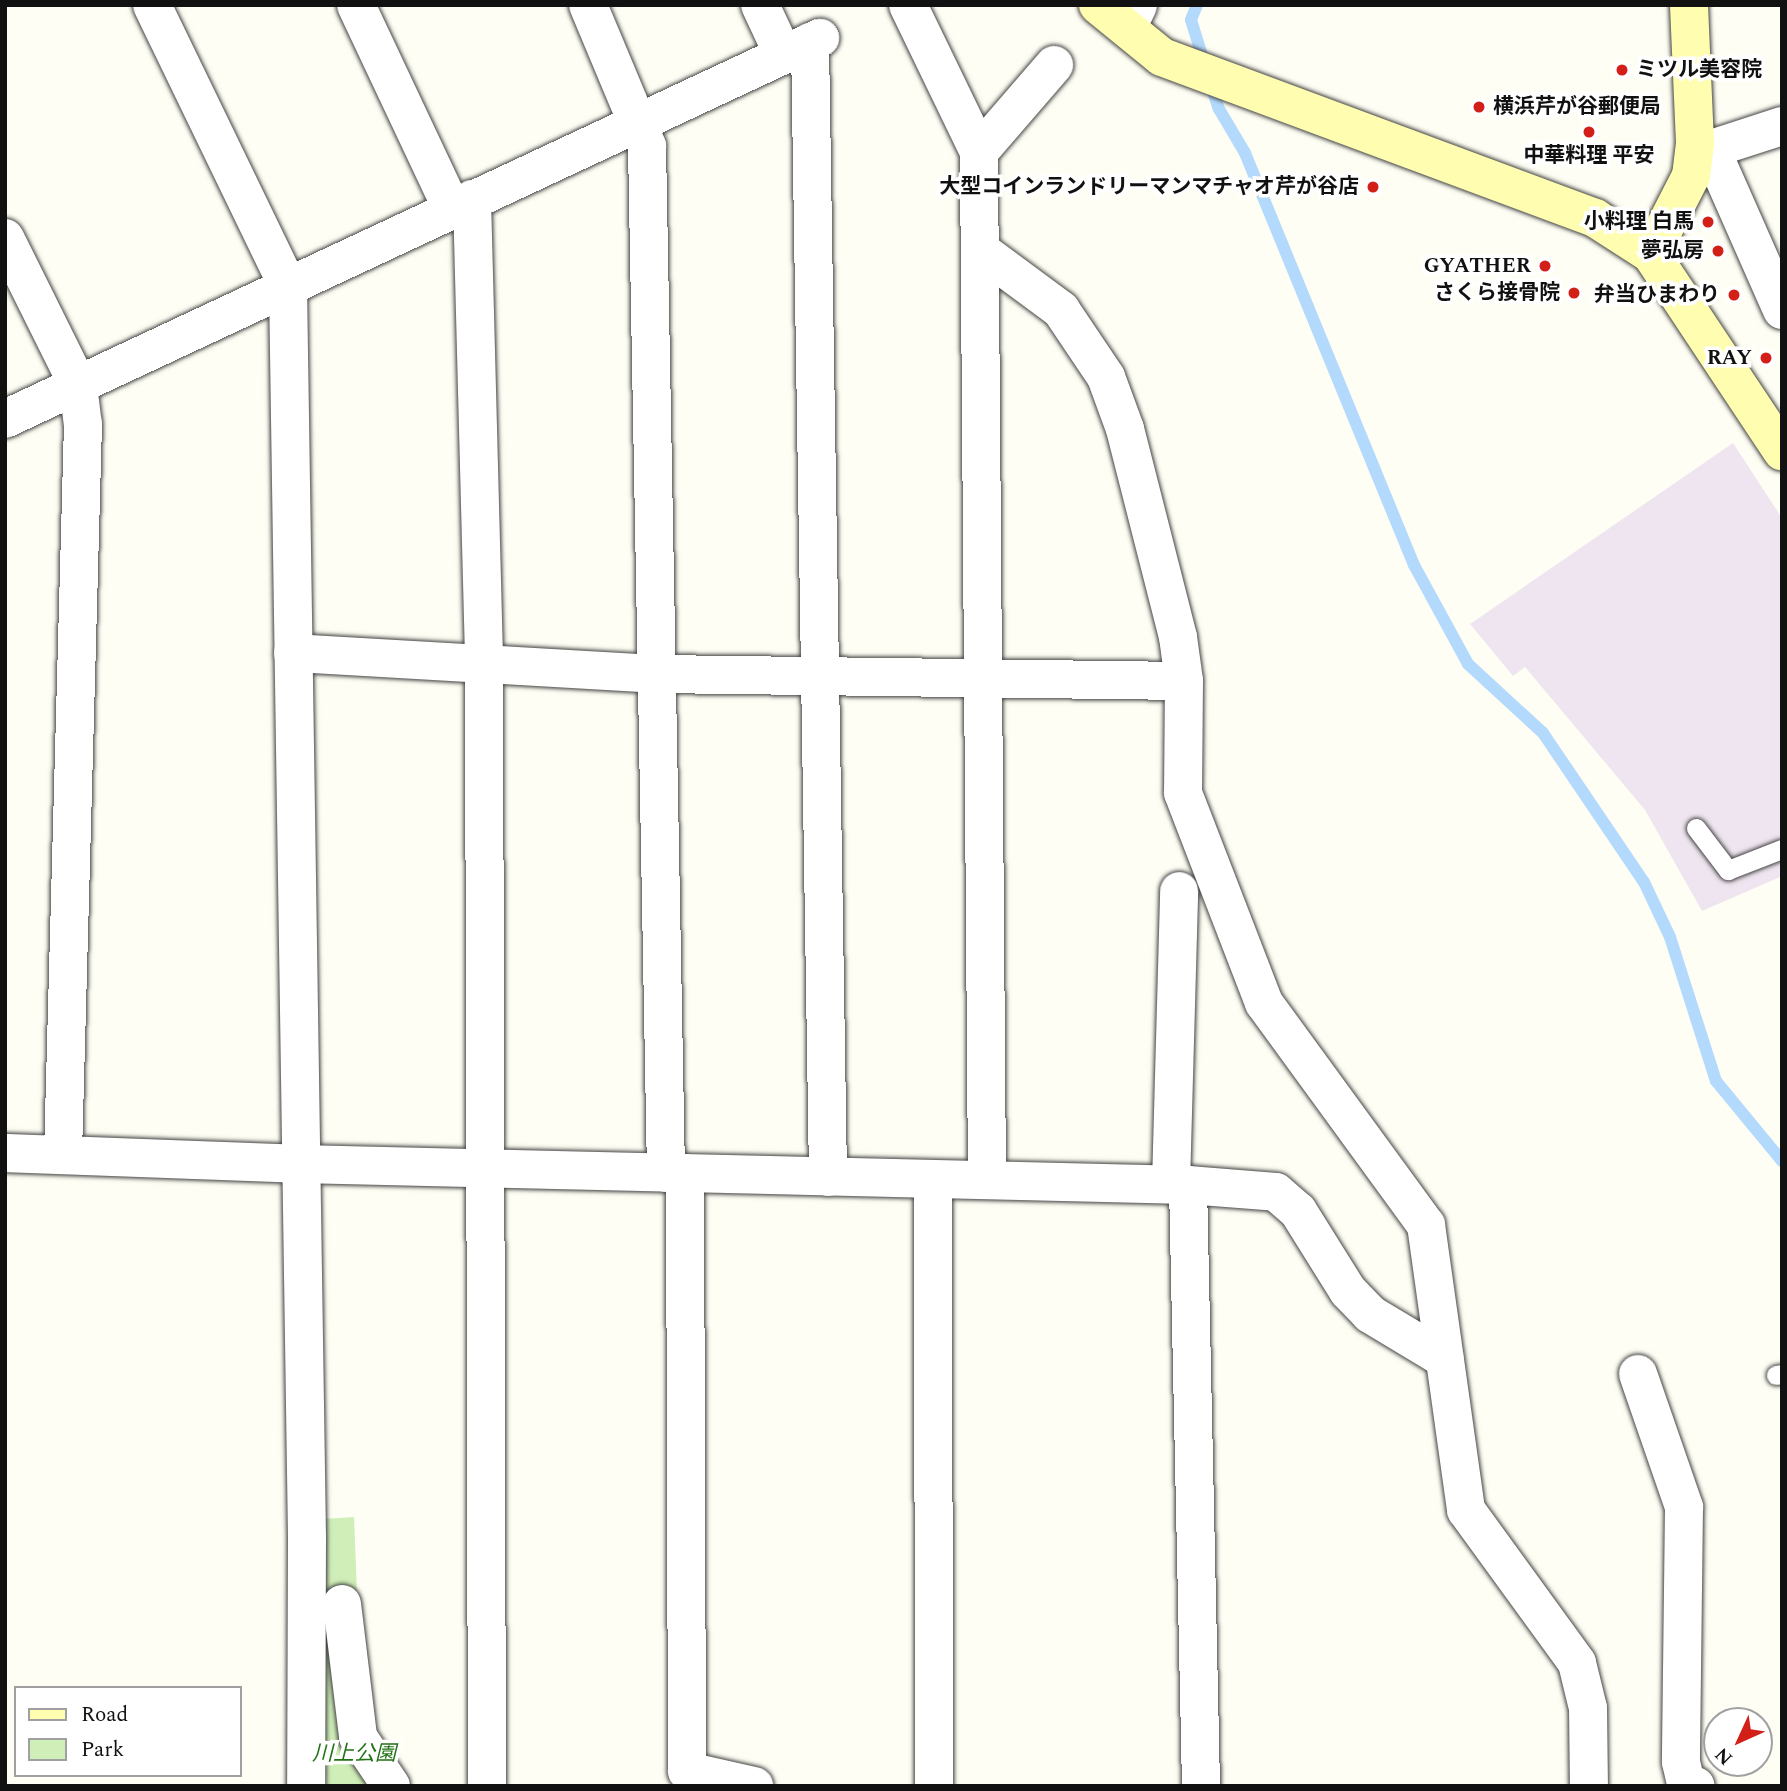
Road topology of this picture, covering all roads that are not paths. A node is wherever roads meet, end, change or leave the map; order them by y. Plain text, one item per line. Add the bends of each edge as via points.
1 (152, 5) edge
2 (356, 5) edge
3 (588, 5) edge
4 (760, 5) edge
5 (908, 5) edge
6 (1098, 5) edge
7 (1689, 5) edge
8 (1133, 17) edge
9 (804, 45) junction
10 (1054, 65) dead end
11 (638, 120) junction
12 (1782, 126) edge
13 (1703, 146) junction
14 (979, 152) junction
15 (461, 204) junction
16 (5, 238) edge
17 (980, 250) junction
18 (1651, 254) junction
19 (288, 286) junction
20 (1782, 310) edge
21 (78, 386) junction
22 (5, 419) edge
23 (1782, 451) edge
24 (293, 653) junction
25 (484, 664) junction
26 (657, 674) junction
27 (819, 676) junction
28 (983, 678) junction
29 (1184, 681) junction
30 (1183, 793) junction
31 (1696, 828) dead end
32 (1782, 849) edge
33 (5, 1153) edge
34 (63, 1155) junction
35 (299, 1164) junction
36 (483, 1169) junction
37 (675, 1173) junction
38 (828, 1177) junction
39 (933, 1179) junction
40 (987, 1180) junction
41 (1180, 1185) junction
42 (1445, 1359) junction
43 (1638, 1374) dead end
44 (342, 1604) dead end
45 (306, 1786) edge
46 (391, 1786) edge
47 (487, 1786) edge
48 (754, 1786) edge
49 (934, 1786) edge
50 (1202, 1786) edge
51 (1589, 1786) edge
52 (1696, 1786) edge

1 - 19 street
2 - 15 street
3 - 11 street
4 - 9 street
5 - 14 street
6 - 8 street
7 - 13 street
8 - 18 street via 1163,57 1595,218
9 - 11 street
9 - 27 street
10 - 14 street
11 - 15 street
11 - 26 street via 647,146
12 - 13 street
13 - 18 street
13 - 20 street
14 - 17 street
15 - 19 street
15 - 25 street
16 - 21 street
17 - 28 street
17 - 29 street via 1061,310 1106,377 1125,429 1178,637
18 - 23 street
19 - 21 street
19 - 24 street
21 - 22 street
21 - 34 street via 83,424
24 - 25 street
24 - 35 street
25 - 26 street
25 - 36 street
26 - 27 street
26 - 37 street
27 - 28 street
27 - 38 street
28 - 29 street
28 - 40 street
29 - 30 street
30 - 41 street
30 - 42 street via 1264,1003 1426,1225
31 - 32 lane via 1728,870
33 - 34 street
34 - 35 street
35 - 36 street
35 - 45 street via 320,1528
36 - 37 street
36 - 47 street
37 - 38 street
37 - 48 street via 687,1771
38 - 39 street
39 - 40 street
39 - 49 street
40 - 41 street
41 - 42 street via 1276,1192 1298,1212 1348,1292
41 - 50 street
42 - 51 street via 1466,1510 1577,1662 1588,1708
43 - 52 street via 1684,1507 1681,1762 1686,1783
44 - 46 street via 358,1737

